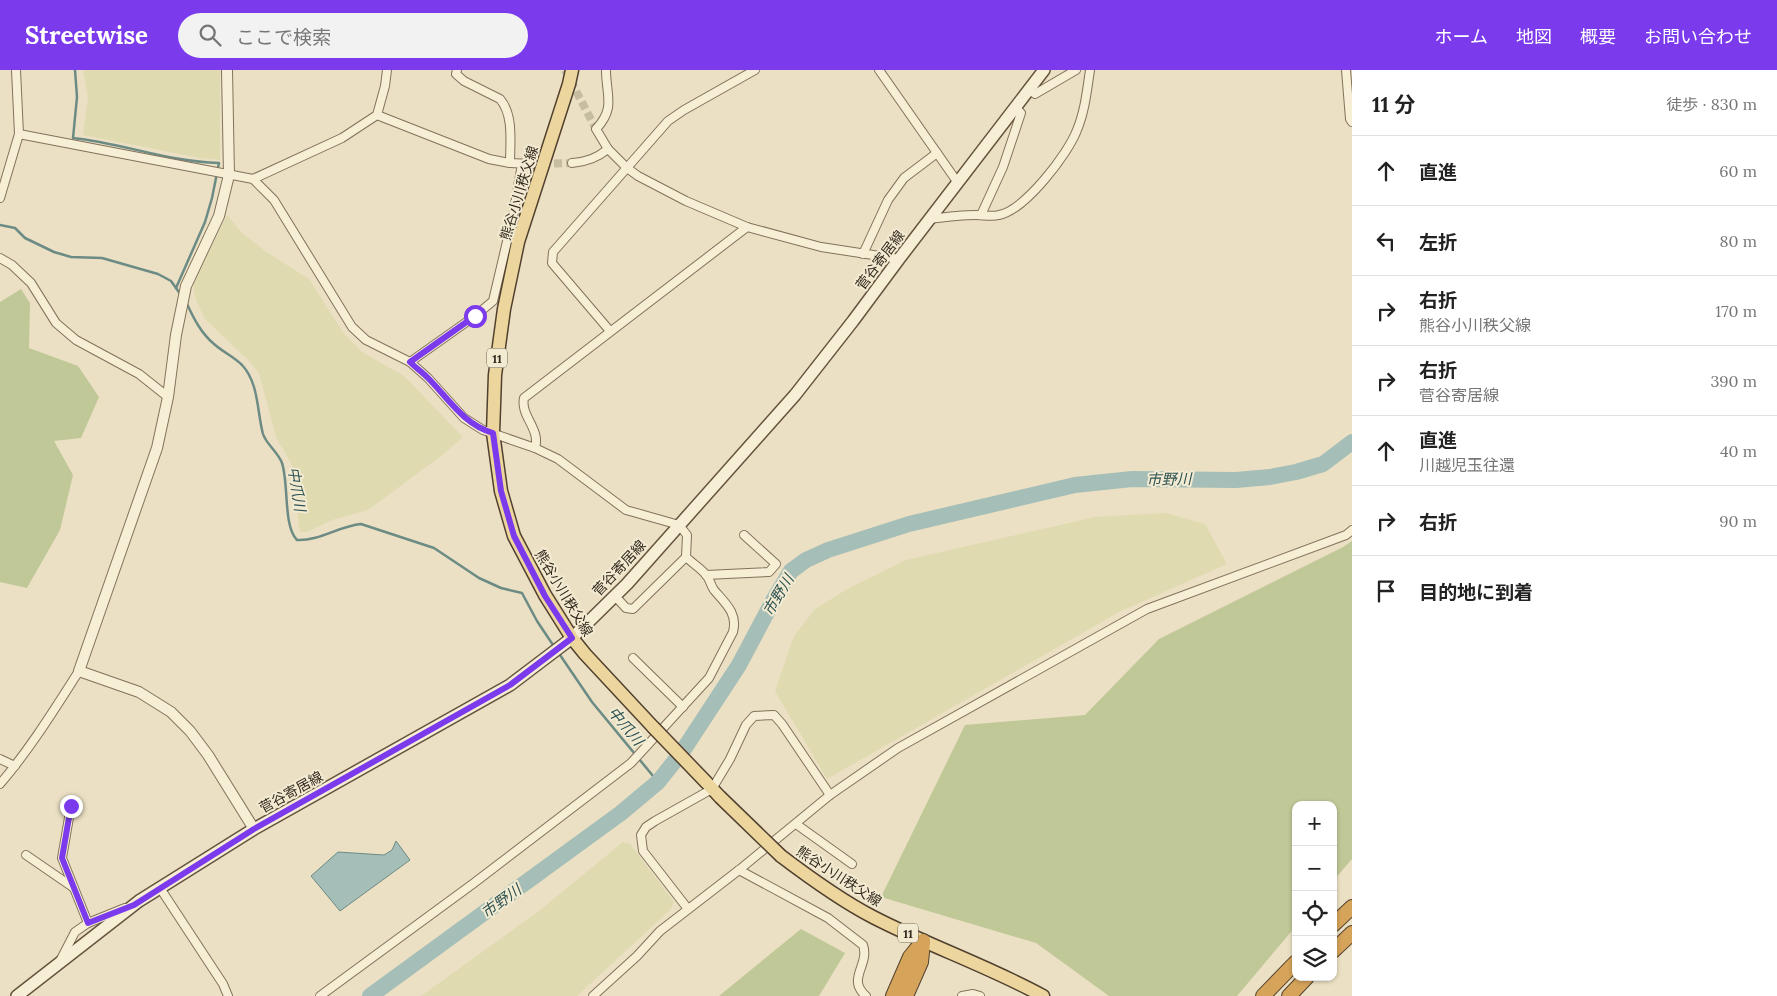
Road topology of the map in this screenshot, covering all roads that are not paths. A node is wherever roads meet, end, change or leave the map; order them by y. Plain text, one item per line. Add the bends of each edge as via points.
1 (16, 70) edge
2 (227, 70) edge
3 (387, 70) edge
4 (457, 70) edge
5 (572, 70) edge
6 (606, 70) edge
7 (755, 70) edge
8 (879, 70) edge
9 (1044, 70) edge
10 (1076, 70) edge
11 (1090, 70) edge
12 (1346, 70) edge
13 (1088, 80) junction
14 (1028, 89) junction
15 (1015, 107) junction
16 (377, 115) junction
17 (1352, 122) edge
18 (19, 134) junction
19 (608, 149) junction
20 (937, 153) junction
21 (510, 163) junction
22 (522, 164) junction
23 (532, 164) tunnel mouth
24 (572, 164) tunnel mouth
25 (627, 168) junction
26 (229, 175) junction
27 (253, 179) junction
28 (958, 183) junction
29 (0, 198) edge
30 (981, 215) junction
31 (930, 218) junction
32 (747, 227) junction
33 (863, 254) junction
34 (0, 258) edge
35 (899, 259) junction
36 (610, 331) junction
37 (410, 362) junction
38 (168, 397) junction
39 (493, 433) junction
40 (534, 448) junction
41 (679, 525) junction
42 (1352, 530) edge
43 (744, 536) dead end
44 (686, 557) junction
45 (706, 575) junction
46 (615, 596) junction
47 (572, 638) junction
48 (633, 658) dead end
49 (79, 671) junction
50 (683, 707) junction
51 (0, 759) edge
52 (15, 766) junction
53 (0, 784) edge
54 (713, 789) junction
55 (830, 795) junction
56 (71, 806) dead end
57 (796, 824) junction
58 (254, 829) junction
59 (26, 855) dead end
60 (852, 864) dead end
61 (739, 870) junction
62 (74, 888) junction
63 (160, 888) junction
64 (134, 905) junction
65 (1352, 908) edge
66 (688, 909) junction
67 (1337, 921) edge
68 (88, 923) junction
69 (1352, 933) edge
70 (923, 941) junction
71 (1337, 947) edge
72 (58, 964) junction
73 (1292, 966) edge
74 (1303, 981) edge
75 (16, 996) edge
76 (228, 996) edge
77 (320, 996) edge
78 (593, 996) edge
79 (866, 996) edge
80 (893, 996) edge
81 (906, 996) edge
82 (962, 996) edge
83 (980, 996) edge
84 (1043, 996) edge
85 (1263, 996) edge
86 (1289, 996) edge

1 - 18 street
2 - 26 street
3 - 16 street
4 - 21 street via 456,74 464,81 504,104 509,121
5 - 39 main road, 熊谷小川秩父線 / 11 via 518,242 495,375
6 - 19 street via 609,107 596,129
7 - 25 street via 668,121
8 - 20 street
9 - 14 main road, 菅谷寄居線
10 - 13 street
10 - 14 street via 1035,94
11 - 13 street
12 - 17 street
13 - 30 street via 1077,130 1052,169 1032,193 1011,210 998,215
14 - 15 main road, 菅谷寄居線
15 - 28 main road, 菅谷寄居線
15 - 30 street via 1021,113 1003,167
16 - 21 street via 467,152
16 - 27 street via 342,138
18 - 26 street
18 - 29 street
19 - 24 street via 587,162
19 - 25 street
20 - 28 street
20 - 33 street via 904,178 888,200
21 - 22 street
22 - 23 street
22 - 37 street via 493,301
25 - 32 street via 686,201
25 - 36 street via 553,252 552,258 555,266
26 - 27 street
26 - 38 street via 219,216 186,286
27 - 37 street via 274,200 352,326 366,340
28 - 31 main road, 菅谷寄居線
30 - 31 street
31 - 35 main road, 菅谷寄居線
32 - 33 street via 821,247
32 - 36 street
33 - 35 street
34 - 38 street via 31,284 56,323 76,340 139,374
35 - 41 main road, 菅谷寄居線 via 794,395
36 - 40 street via 524,398 522,405 537,441
37 - 39 street via 464,418
38 - 49 street via 157,448
39 - 40 street
39 - 47 main road, 熊谷小川秩父線 / 11 via 501,491 514,536 545,596
40 - 41 street via 558,459 626,510
41 - 44 street via 687,535
41 - 46 main road, 菅谷寄居線
42 - 55 street via 1292,556 1147,609 898,748
43 - 45 street via 776,564 768,572
44 - 45 street
44 - 46 street via 633,609 626,608
45 - 50 street via 712,588 731,608 735,625 709,678
46 - 47 main road, 菅谷寄居線
47 - 54 main road, 熊谷小川秩父線 / 11, bridge
47 - 58 main road, 菅谷寄居線 via 510,685
48 - 50 street
49 - 52 street
49 - 58 street via 139,692 171,712 208,755
50 - 77 street via 631,763
51 - 52 street
52 - 53 street
54 - 55 street via 746,725 754,716 774,715
54 - 66 street via 655,820 641,835 643,851
54 - 70 main road, 熊谷小川秩父線 / 11, bridge via 781,856 810,878 872,917
55 - 57 street
56 - 62 street via 62,858
57 - 60 street
57 - 61 street
58 - 63 main road, 菅谷寄居線
59 - 62 street
61 - 66 street
61 - 79 street via 828,918 863,945 865,956 858,986
62 - 68 street
63 - 64 main road, 菅谷寄居線
63 - 76 street via 224,984
64 - 68 street
64 - 72 main road, 菅谷寄居線
65 - 67 highway
66 - 78 street via 660,931
68 - 72 street via 75,932
69 - 71 highway
70 - 80 highway via 910,957
70 - 81 highway via 921,962
70 - 84 main road, 熊谷小川秩父線 / 11 via 986,967
72 - 75 main road, 菅谷寄居線
73 - 85 highway
74 - 86 highway
82 - 83 street

